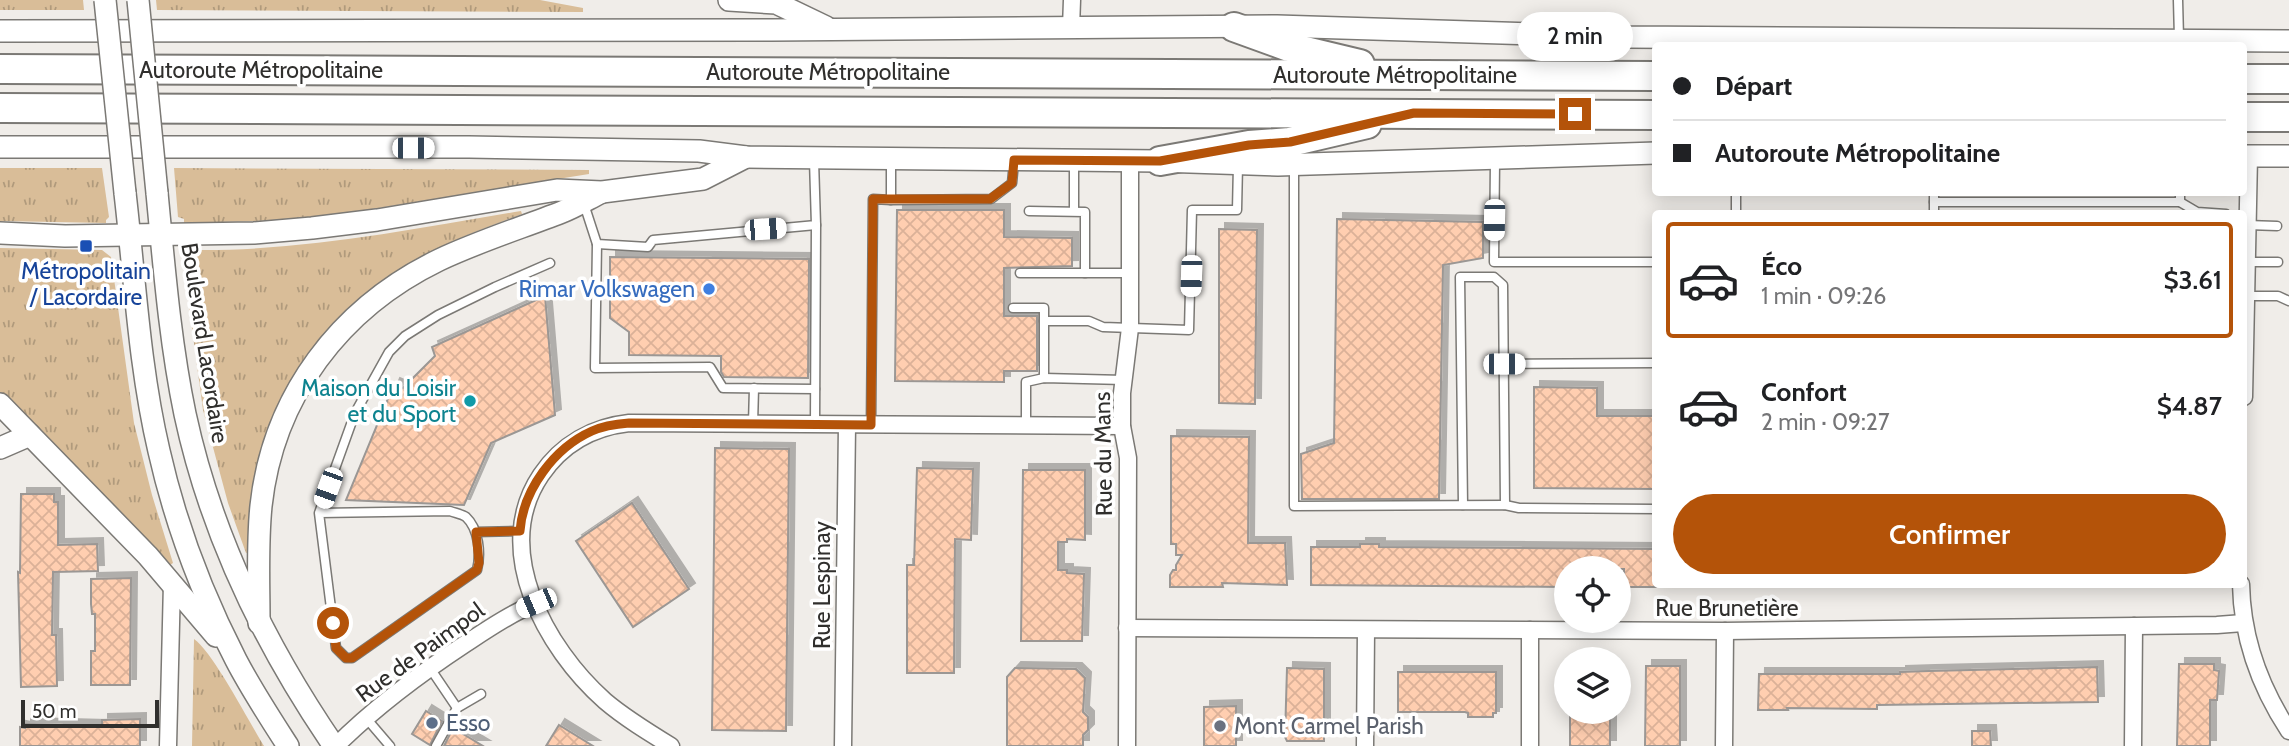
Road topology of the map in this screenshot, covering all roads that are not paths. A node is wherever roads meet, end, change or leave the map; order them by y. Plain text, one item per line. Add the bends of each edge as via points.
1 (105, 0) edge
2 (138, 0) edge
3 (729, 0) edge
4 (1072, 0) edge
5 (2178, 0) edge
6 (776, 1) edge
7 (1234, 27) junction
8 (828, 28) junction
9 (1071, 28) junction
10 (0, 31) edge
11 (2179, 41) junction
12 (2289, 41) edge
13 (0, 69) edge
14 (1410, 76) junction
15 (1652, 76) edge
16 (2247, 79) edge
17 (2289, 79) edge
18 (0, 108) edge
19 (1414, 113) junction
20 (1652, 115) edge
21 (2247, 117) edge
22 (2289, 117) edge
23 (0, 147) edge
24 (1652, 153) edge
25 (2247, 156) edge
26 (2289, 156) edge
27 (746, 157) junction
28 (814, 158) junction
29 (891, 158) junction
30 (1495, 158) junction
31 (1014, 160) junction
32 (1074, 160) junction
33 (1130, 161) junction
34 (1160, 161) junction
35 (1237, 165) junction
36 (1294, 165) junction
37 (1934, 196) edge
38 (592, 197) junction
39 (2180, 197) edge
40 (891, 200) junction
41 (1934, 202) junction
42 (1934, 210) edge
43 (2194, 210) edge
44 (1028, 211) dead end
45 (1074, 212) junction
46 (2247, 218) edge
47 (816, 225) junction
48 (2277, 226) dead end
49 (0, 233) edge
50 (129, 234) junction
51 (161, 234) junction
52 (597, 244) junction
53 (2247, 261) edge
54 (1494, 262) junction
55 (1652, 262) edge
56 (2278, 262) dead end
57 (550, 263) dead end
58 (1020, 273) dead end
59 (1085, 273) junction
60 (1130, 273) junction
61 (1494, 277) junction
62 (2247, 296) edge
63 (2289, 301) edge
64 (1013, 308) dead end
65 (1044, 321) junction
66 (1130, 328) junction
67 (1652, 363) edge
68 (1504, 364) junction
69 (1044, 378) junction
70 (1124, 380) junction
71 (754, 388) junction
72 (815, 389) junction
73 (0, 404) edge
74 (752, 424) junction
75 (815, 425) junction
76 (847, 425) junction
77 (871, 425) junction
78 (1026, 425) junction
79 (1122, 426) junction
80 (30, 435) junction
81 (0, 447) edge
82 (1463, 505) junction
83 (1505, 505) junction
84 (1652, 509) edge
85 (319, 513) junction
86 (520, 531) junction
87 (476, 532) junction
88 (172, 583) junction
89 (2241, 588) edge
90 (536, 603) junction
91 (259, 623) junction
92 (2243, 623) junction
93 (2134, 626) junction
94 (1127, 628) junction
95 (1366, 629) junction
96 (1530, 630) junction
97 (1725, 631) junction
98 (235, 659) junction
99 (429, 667) junction
100 (481, 694) dead end
101 (457, 708) junction
102 (366, 718) junction
103 (2289, 731) edge
104 (168, 746) edge
105 (288, 746) edge
106 (335, 746) edge
107 (390, 746) edge
108 (436, 746) edge
109 (671, 746) edge
110 (842, 746) edge
111 (1127, 746) edge
112 (1366, 746) edge
113 (1530, 746) edge
114 (1724, 746) edge
115 (2133, 746) edge

1 - 50 main road, bridge
2 - 51 main road, Boulevard Lacordaire, bridge
3 - 6 main road
4 - 9 street
5 - 11 lane
6 - 8 main road
7 - 9 main road
7 - 11 main road via 1627,37
7 - 14 highway via 1289,47
8 - 9 main road
8 - 10 main road
11 - 12 main road
13 - 14 highway, Autoroute Métropolitaine
14 - 15 highway, Autoroute Métropolitaine
16 - 17 highway
18 - 19 highway, Autoroute Métropolitaine
19 - 20 highway, Autoroute Métropolitaine
19 - 34 highway via 1290,142
21 - 22 highway
23 - 27 main road via 699,151
24 - 30 main road
25 - 26 main road
27 - 28 main road
27 - 38 main road via 703,180
28 - 29 main road
28 - 47 lane
29 - 31 main road
29 - 40 lane
30 - 36 main road
30 - 54 lane
31 - 32 main road
31 - 40 lane via 1012,183 990,199
32 - 33 main road
32 - 45 lane
33 - 34 main road
33 - 60 street, Rue du Mans
34 - 35 main road
35 - 36 main road
35 - 66 lane via 1237,210 1192,210 1189,330
36 - 82 lane via 1294,506
37 - 41 lane
38 - 51 main road via 557,190 293,230
38 - 52 lane
38 - 91 main road via 467,247 399,282 355,316 320,356 288,411 268,464 260,522
39 - 41 lane
39 - 43 lane
40 - 77 lane via 873,199
41 - 42 lane
44 - 45 lane
45 - 59 lane via 1085,212
46 - 48 lane
47 - 52 lane via 653,240 648,247
47 - 72 lane
49 - 50 main road
50 - 51 main road
50 - 98 main road via 144,370 159,452 189,552
51 - 91 main road, Boulevard Lacordaire via 191,440 219,533
52 - 71 lane via 595,368 710,367 723,388
53 - 56 lane
54 - 55 lane
54 - 61 lane
57 - 85 lane via 438,315 388,352 355,413
58 - 59 lane
59 - 60 lane
60 - 66 street, Rue du Mans
61 - 68 lane via 1503,285
61 - 82 lane via 1460,277
62 - 63 lane via 2278,296
64 - 65 lane via 1044,308
65 - 66 lane via 1089,321 1103,327
65 - 69 lane
66 - 70 street, Rue du Mans
67 - 68 lane
68 - 83 lane
69 - 70 lane
69 - 78 lane via 1026,382
70 - 79 street, Rue du Mans
71 - 72 lane
71 - 74 lane
72 - 75 lane
73 - 80 main road
74 - 75 street
74 - 86 street via 629,423 592,431 574,441 545,469 533,486
75 - 76 street
76 - 77 street
76 - 110 street, Rue Lespinay
77 - 78 street
78 - 79 street
79 - 94 street, Rue du Mans via 1128,458
80 - 81 main road
80 - 88 main road
82 - 83 lane
83 - 84 lane
85 - 87 lane via 450,511 465,516
85 - 87 lane via 336,648 346,658 477,570
86 - 87 lane
86 - 90 street via 526,578
88 - 98 main road
88 - 104 street
89 - 92 street
90 - 99 street, Rue de Paimpol
90 - 109 street via 565,655 590,685 622,714
91 - 106 main road, Boulevard Lacordaire
92 - 93 street, Rue Brunetière
92 - 103 street via 2256,667
93 - 97 street, Rue Brunetière
93 - 115 street
94 - 95 street, Rue Brunetière
94 - 111 street, Rue du Mans
95 - 96 street, Rue Brunetière
95 - 112 street
96 - 97 street, Rue Brunetière
96 - 113 street
97 - 114 street
98 - 105 main road
99 - 101 lane
99 - 102 street, Rue de Paimpol
100 - 101 lane
101 - 108 lane
102 - 106 street, Rue de Paimpol
102 - 107 lane

